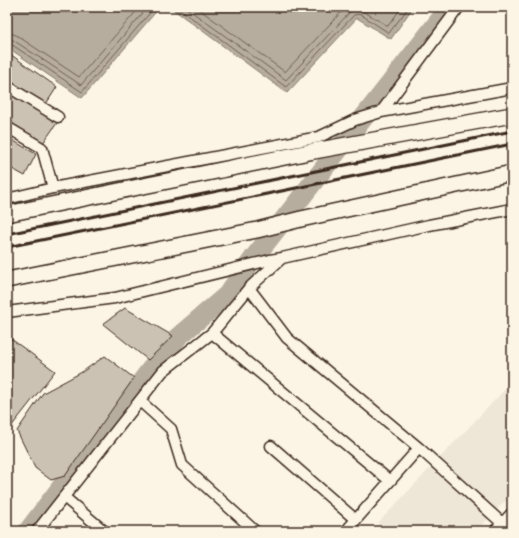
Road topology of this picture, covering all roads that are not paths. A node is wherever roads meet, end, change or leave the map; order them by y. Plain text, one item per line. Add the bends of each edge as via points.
1 (459, 7) edge
2 (7, 86) edge
3 (512, 88) edge
4 (378, 113) junction
5 (512, 115) edge
6 (58, 117) dead end
7 (7, 127) edge
8 (512, 174) edge
9 (53, 188) junction
10 (7, 199) edge
11 (512, 209) edge
12 (7, 214) edge
13 (282, 258) junction
14 (7, 280) edge
15 (249, 288) junction
16 (7, 312) edge
17 (212, 333) junction
18 (140, 401) junction
19 (271, 446) dead end
20 (419, 448) junction
21 (390, 481) junction
22 (64, 497) junction
23 (512, 513) edge
24 (502, 523) junction
25 (353, 527) edge
26 (37, 531) edge
27 (104, 531) edge
28 (255, 531) edge
29 (495, 531) edge

1 - 4 street
2 - 6 street
3 - 4 street
4 - 9 street via 355,120 318,137
5 - 12 main road
7 - 9 street via 42,148
8 - 14 main road via 257,230
9 - 10 street
11 - 13 street
13 - 15 street
13 - 16 street via 114,298
15 - 17 street
15 - 20 street via 287,338
17 - 18 street via 163,371
17 - 21 street
18 - 22 street
18 - 28 street via 171,429 182,465
19 - 25 street
20 - 21 street
20 - 24 street
21 - 25 street
22 - 26 street
22 - 27 street
23 - 24 street
24 - 29 street

